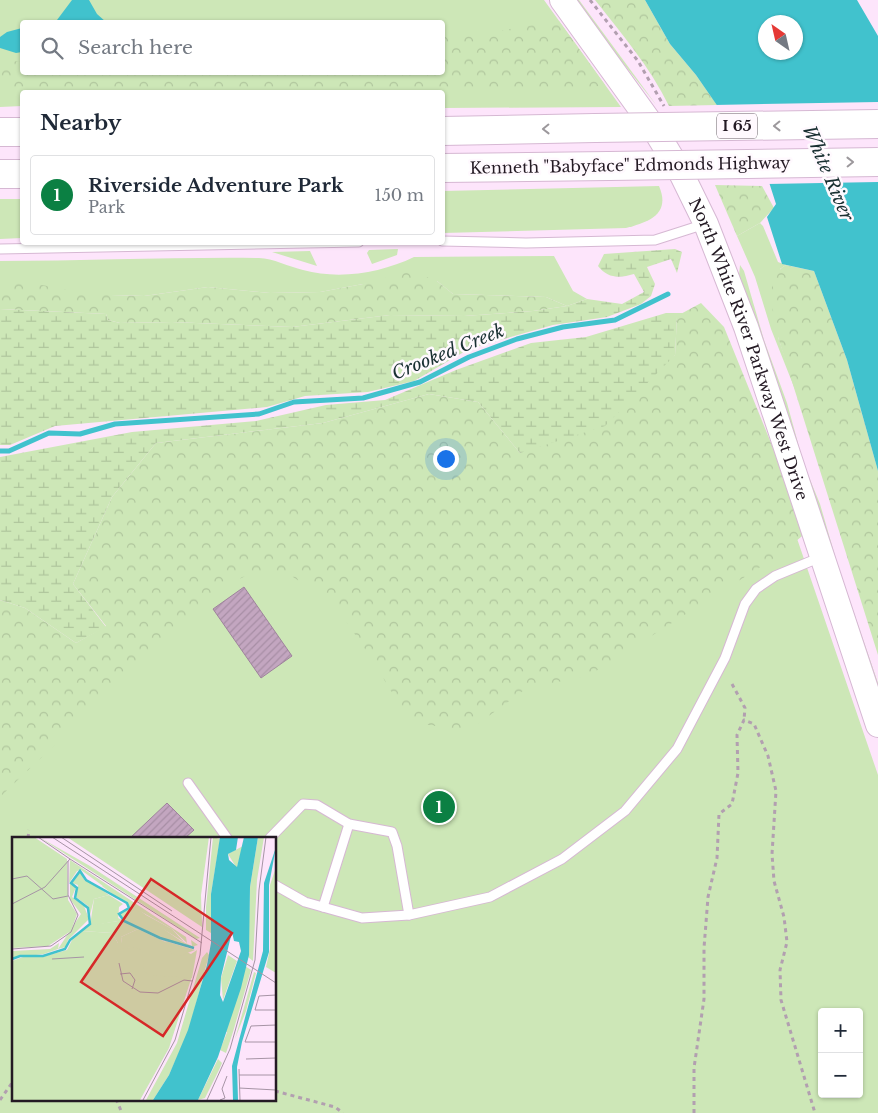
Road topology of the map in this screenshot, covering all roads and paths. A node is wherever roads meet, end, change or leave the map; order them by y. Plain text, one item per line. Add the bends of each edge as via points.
1 (562, 0) edge
2 (590, 0) edge
3 (664, 106) dead end
4 (878, 124) edge
5 (445, 131) edge
6 (0, 132) edge
7 (20, 132) edge
8 (878, 162) edge
9 (445, 168) edge
10 (0, 174) edge
11 (20, 174) edge
12 (706, 224) junction
13 (445, 241) edge
14 (205, 245) edge
15 (0, 249) edge
16 (822, 557) junction
17 (732, 684) dead end
18 (744, 720) junction
19 (878, 725) edge
20 (188, 783) dead end
21 (348, 824) junction
22 (29, 830) dead end
23 (28, 837) edge
24 (227, 837) edge
25 (271, 837) edge
26 (276, 886) edge
27 (323, 907) junction
28 (409, 915) junction
29 (12, 1083) edge
30 (276, 1090) edge
31 (0, 1100) edge
32 (116, 1100) edge
33 (122, 1113) edge
34 (343, 1113) edge
35 (694, 1113) edge
36 (815, 1113) edge

1 - 12 street, North White River Parkway West Drive via 652,125
2 - 3 path via 638,61
4 -> 5 highway, I 65, bridge
6 - 7 highway
9 -> 8 highway, Kenneth "Babyface" Edmonds Highway, bridge
10 - 11 highway
12 - 13 lane via 655,240
12 - 16 street, North White River Parkway West Drive via 746,327
14 - 15 lane
16 - 19 street, North White River Parkway West Drive
16 - 28 lane via 775,576 756,589 745,604 725,658 677,749 625,811 562,859 490,897
17 - 18 path via 745,708
18 - 35 path via 737,735 738,773 732,804 719,814 717,858 708,897 704,999 694,1068
18 - 36 path via 754,724 768,756 776,791 772,854 774,882 787,942 780,970 781,1000
20 - 24 lane
21 - 25 lane via 316,805 303,804
21 - 27 lane
21 - 28 lane via 392,832 398,846
22 - 23 path
26 - 27 lane via 305,902
27 - 28 lane via 362,918
29 - 31 path
30 - 34 path via 335,1107
32 - 33 path

